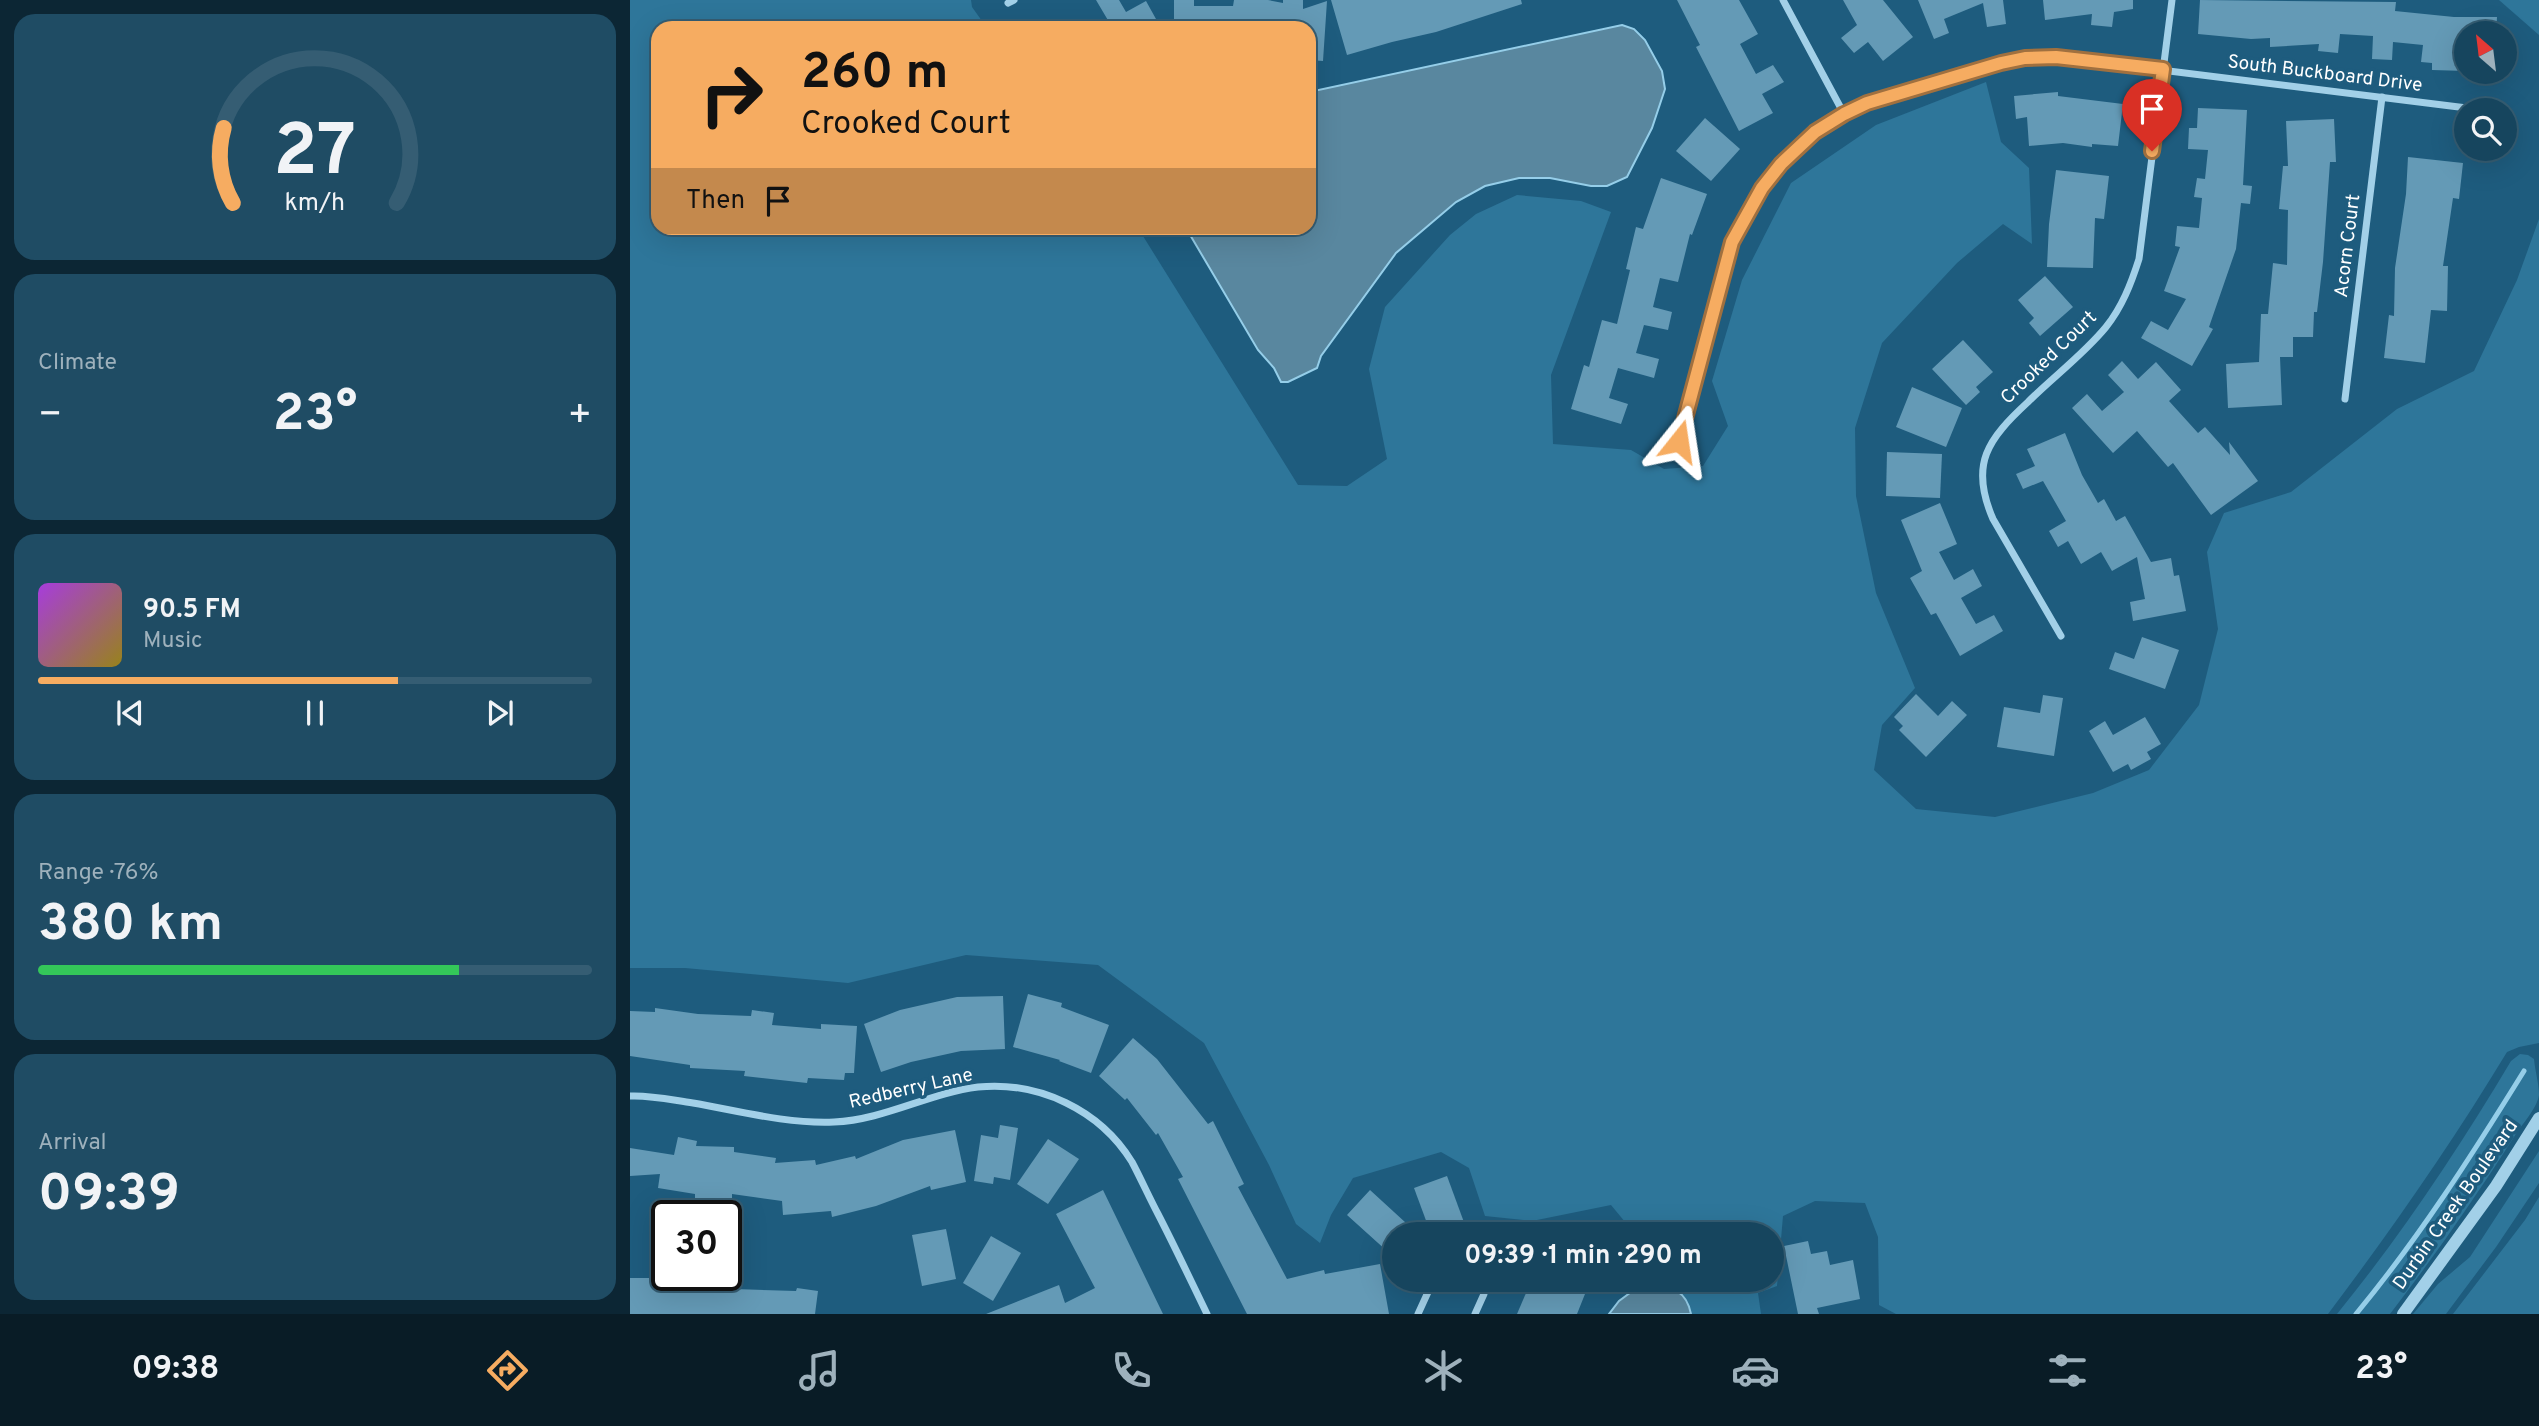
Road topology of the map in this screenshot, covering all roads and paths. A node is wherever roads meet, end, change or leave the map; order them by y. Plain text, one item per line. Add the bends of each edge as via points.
1 (1783, 0) edge
2 (2172, 0) edge
3 (2163, 69) junction
4 (2382, 97) junction
5 (2454, 106) edge
6 (1844, 114) junction
7 (2345, 399) dead end
8 (1679, 441) dead end
9 (2061, 636) dead end
10 (630, 1096) edge
11 (2539, 1118) edge
12 (1428, 1292) edge
13 (1483, 1292) edge
14 (1207, 1314) edge
15 (1418, 1314) edge
16 (1475, 1314) edge
17 (2403, 1314) edge

1 - 6 street
2 - 3 street, Crooked Court
3 - 4 street, South Buckboard Drive
3 - 6 street, South Buckboard Drive via 2025,58 1867,103
3 - 9 street, Crooked Court via 2139,260 2130,288 2104,329 2001,426 1982,471 1985,501 1993,519
4 - 5 street, South Buckboard Drive
4 - 7 street, Acorn Court
6 - 8 street, South Buckboard Drive via 1815,132 1781,164 1732,242
10 - 14 street, Redberry Lane via 804,1122 862,1118 978,1087 1027,1089 1055,1097 1092,1118 1131,1161
11 - 17 street, Durbin Creek Boulevard via 2488,1198
12 - 15 street
13 - 16 street

